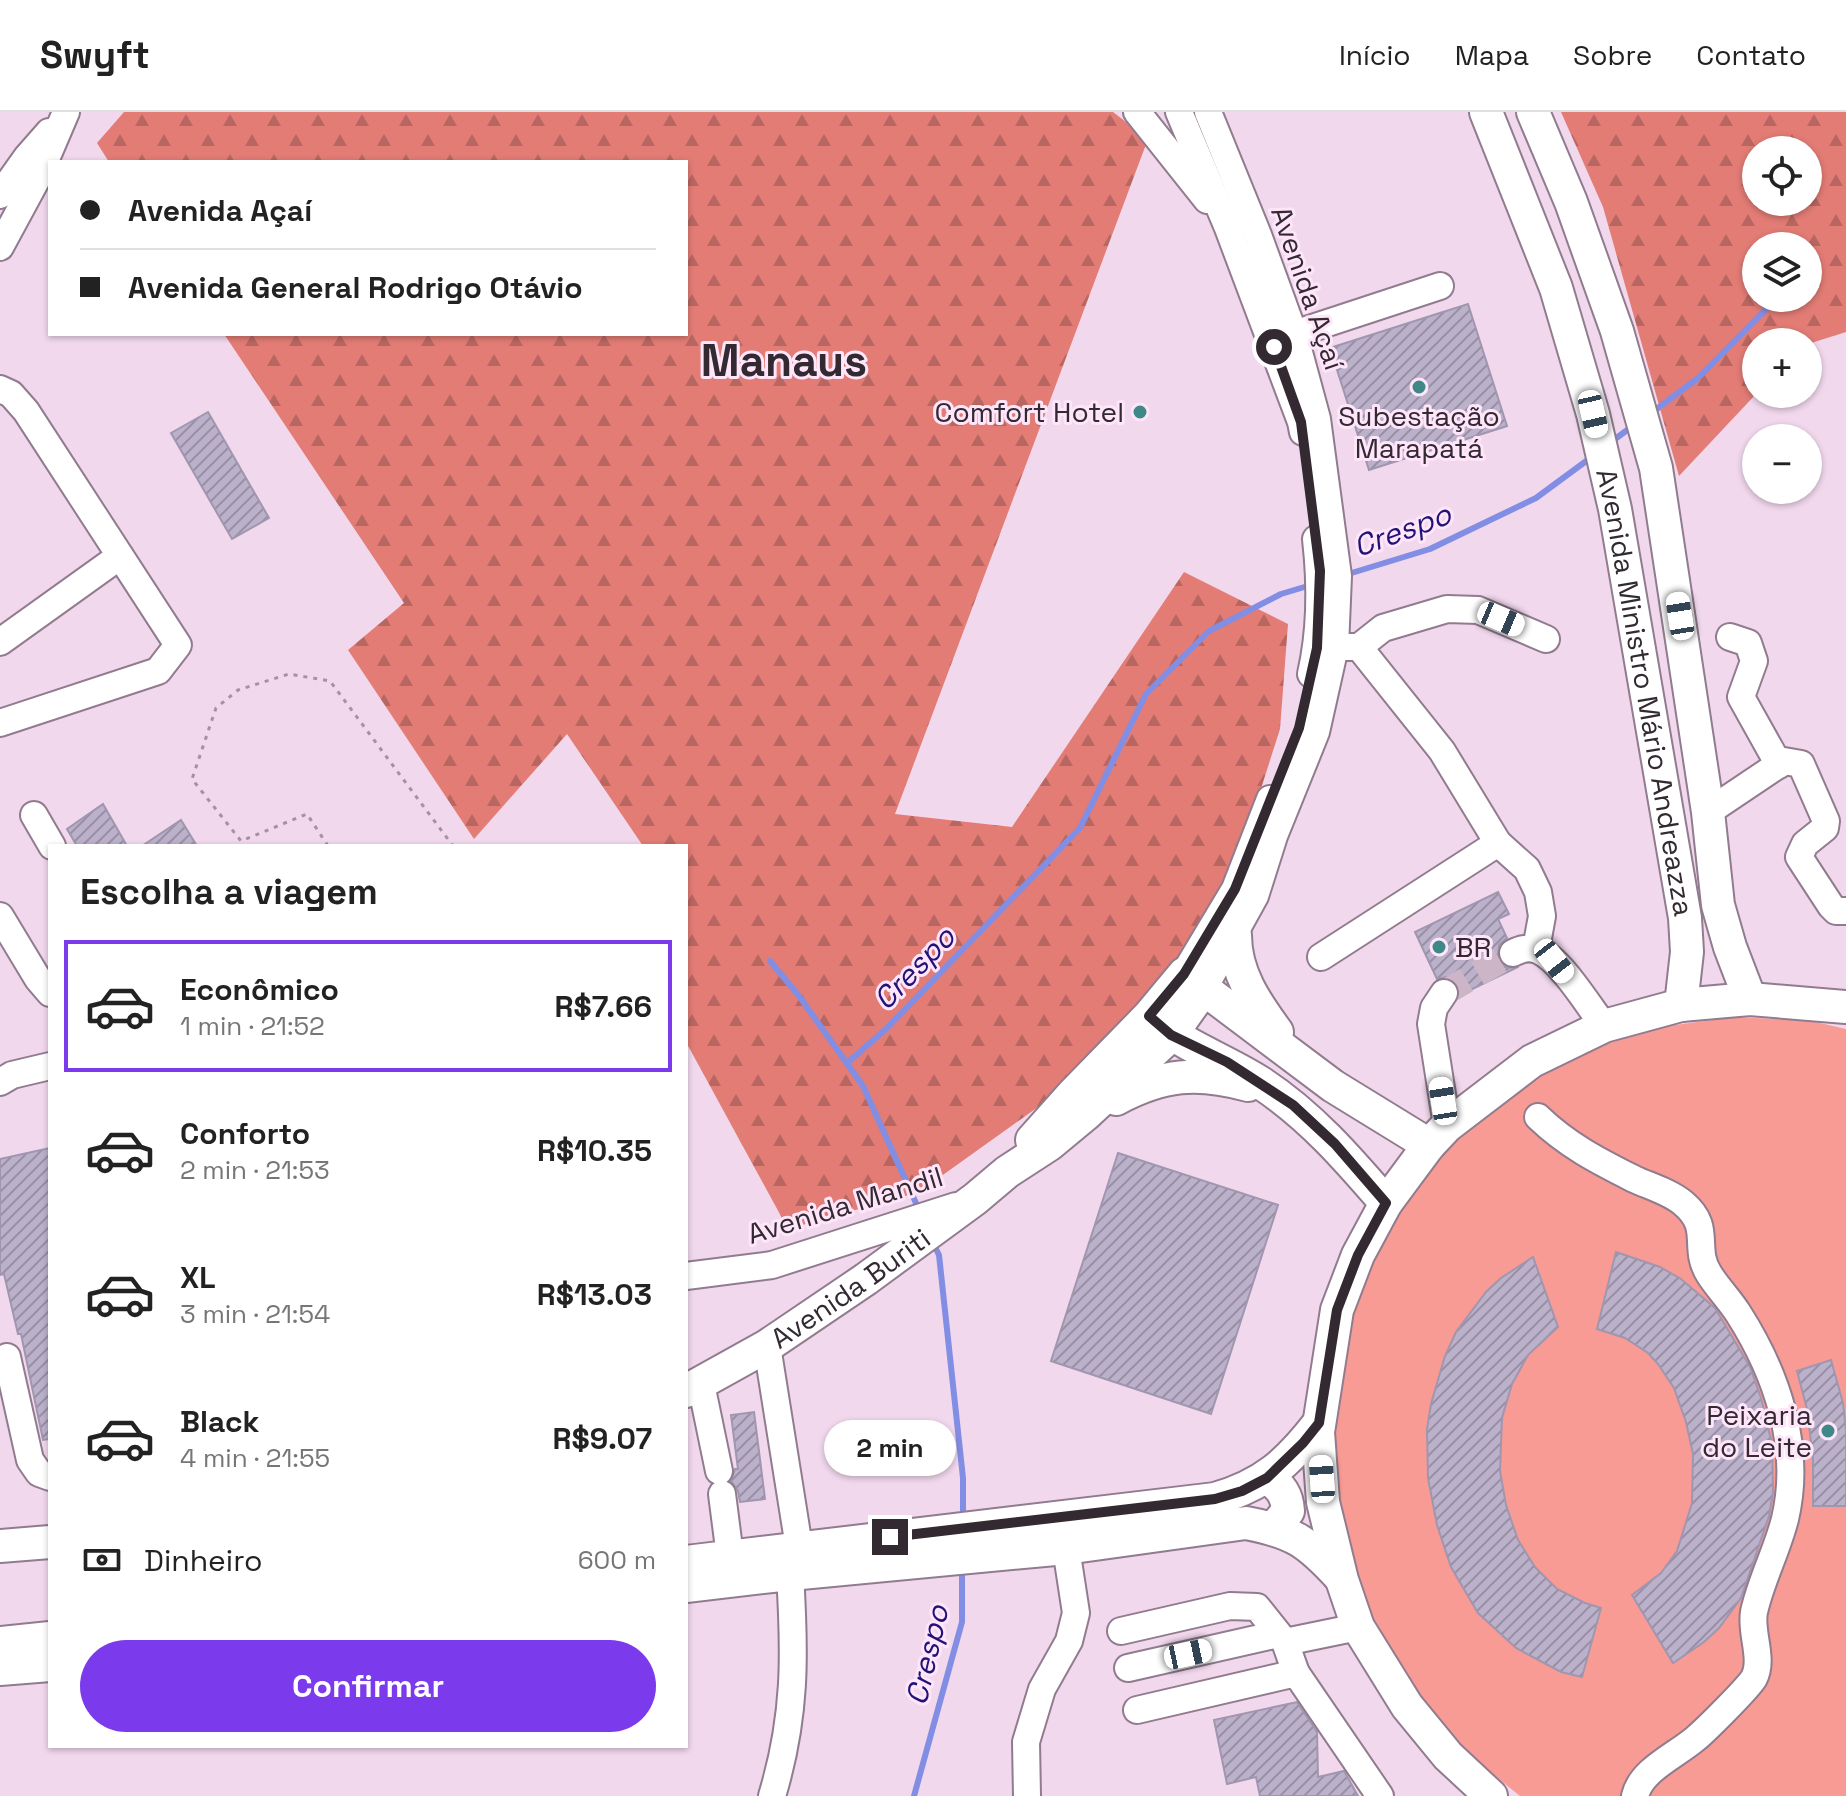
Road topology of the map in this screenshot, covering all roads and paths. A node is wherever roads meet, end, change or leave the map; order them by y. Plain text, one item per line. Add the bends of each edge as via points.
1 (66, 112) edge
2 (1137, 112) edge
3 (1179, 112) edge
4 (1208, 112) edge
5 (1486, 112) edge
6 (1533, 112) edge
7 (0, 195) edge
8 (1228, 228) junction
9 (0, 247) edge
10 (1440, 286) dead end
11 (1294, 334) junction
12 (0, 389) edge
13 (120, 556) junction
14 (1730, 637) dead end
15 (1546, 639) dead end
16 (0, 642) edge
17 (1337, 647) junction
18 (0, 723) edge
19 (1779, 765) junction
20 (1708, 812) junction
21 (34, 815) dead end
22 (1498, 843) junction
23 (51, 844) edge
24 (327, 844) edge
25 (452, 844) edge
26 (1846, 911) edge
27 (0, 916) edge
28 (1235, 935) junction
29 (1321, 957) dead end
30 (1193, 982) junction
31 (48, 991) edge
32 (1444, 993) tunnel mouth
33 (1750, 999) junction
34 (1681, 1005) junction
35 (1846, 1007) edge
36 (1160, 1026) junction
37 (1604, 1026) junction
38 (1297, 1060) junction
39 (48, 1066) edge
40 (0, 1082) edge
41 (1275, 1093) junction
42 (1085, 1115) junction
43 (1538, 1117) dead end
44 (1438, 1136) junction
45 (1007, 1172) junction
46 (975, 1199) junction
47 (1386, 1203) junction
48 (688, 1276) edge
49 (767, 1346) junction
50 (7, 1357) dead end
51 (694, 1388) edge
52 (1319, 1423) junction
53 (48, 1476) edge
54 (1267, 1478) junction
55 (1274, 1528) junction
56 (48, 1542) edge
57 (0, 1546) edge
58 (1066, 1548) junction
59 (730, 1556) junction
60 (794, 1560) junction
61 (688, 1562) edge
62 (1342, 1580) junction
63 (688, 1586) edge
64 (1358, 1627) junction
65 (1121, 1631) dead end
66 (48, 1638) edge
67 (1282, 1638) junction
68 (0, 1643) edge
69 (48, 1665) edge
70 (1128, 1668) dead end
71 (0, 1669) edge
72 (1296, 1673) junction
73 (1137, 1710) dead end
74 (772, 1796) edge
75 (1027, 1796) edge
76 (1380, 1796) edge
77 (1491, 1796) edge
78 (1635, 1796) edge

1 - 7 street
1 - 9 street
2 - 8 street
3 - 8 street, Avenida Açaí
4 - 11 street, Avenida Açaí
5 - 34 main road, Avenida Ministro Mário Andreazza via 1556,288 1615,509 1685,918
6 - 20 main road, Avenida Ministro Mário Andreazza via 1617,331 1656,468
8 - 17 street, Avenida Açaí via 1301,422 1320,571
10 - 11 street
11 - 17 street, Avenida Açaí via 1317,419 1338,576
12 - 13 street via 26,411
13 - 16 street
13 - 18 street via 178,645 158,671
14 - 19 street via 1748,643 1754,661 1741,697
15 - 17 street via 1478,610 1447,609
17 - 22 street via 1442,751
17 - 28 street, Avenida Açaí via 1316,732 1255,896
17 - 30 street, Avenida Açaí
19 - 20 street
19 - 26 street via 1801,764 1811,783 1826,821 1799,857 1831,906
20 - 33 main road, Avenida Ministro Mário Andreazza via 1718,905
21 - 23 street
22 - 29 street
22 - 37 street via 1527,869 1538,892 1542,916 1525,951 1554,961
24 - 25 path via 307,814 241,841 192,779 216,708 238,690 289,674 330,681
27 - 31 street
28 - 30 street, Avenida Açaí
28 - 38 main road via 1235,955 1254,1000
30 - 36 main road, Avenida Buriti
30 - 38 main road
32 - 44 street via 1431,1024
33 - 34 main road
33 - 35 main road
34 - 37 main road
36 - 41 main road
36 - 42 main road, Avenida Buriti
36 - 45 main road, Avenida Buriti via 1043,1125
37 - 44 main road via 1532,1061
38 - 44 main road via 1333,1086
39 - 40 street
41 - 42 main road via 1219,1077 1188,1076 1144,1084
41 - 47 main road via 1335,1144
42 - 45 main road, Avenida Buriti
43 - 78 street via 1586,1155 1682,1202 1697,1219 1703,1232 1702,1260 1763,1357 1787,1425 1790,1493 1754,1613 1754,1677 1697,1738 1643,1778
44 - 47 main road
45 - 46 main road, Avenida Buriti
46 - 48 street, Avenida Mandil via 772,1265
46 - 49 main road, Avenida Buriti
47 - 52 main road via 1337,1310
49 - 51 main road, Avenida Buriti
49 - 60 street
50 - 53 street via 30,1460
51 - 59 street via 720,1482
52 - 54 main road
52 - 62 main road via 1323,1502
54 - 55 main road via 1287,1497 1288,1511
54 - 60 main road via 1215,1499
55 - 58 main road via 1246,1523
55 - 62 main road via 1298,1537
56 - 57 main road
58 - 60 main road
58 - 75 street via 1076,1613 1069,1641 1042,1689 1026,1742
59 - 60 main road
59 - 61 main road
60 - 63 main road
60 - 74 street via 792,1708
62 - 64 main road
64 - 67 street
64 - 77 main road via 1407,1706 1448,1756
65 - 67 street via 1230,1606 1257,1607
66 - 68 main road
67 - 70 street
67 - 72 street
69 - 71 main road
72 - 73 street
72 - 76 street

